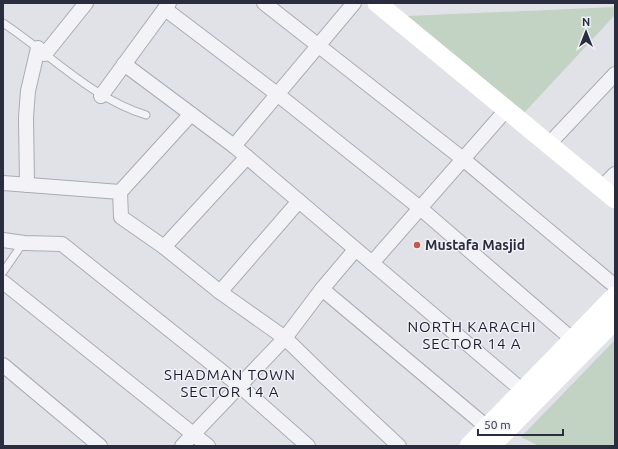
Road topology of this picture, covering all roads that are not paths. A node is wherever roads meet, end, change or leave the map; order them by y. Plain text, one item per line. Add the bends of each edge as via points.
1 (86, 3) edge
2 (264, 3) edge
3 (354, 3) edge
4 (377, 3) edge
5 (167, 6) edge
6 (3, 23) edge
7 (319, 45) junction
8 (42, 51) junction
9 (124, 64) junction
10 (615, 74) edge
11 (277, 94) junction
12 (101, 96) junction
13 (506, 110) junction
14 (192, 114) junction
15 (146, 115) dead end
16 (548, 145) junction
17 (234, 146) junction
18 (247, 157) junction
19 (463, 159) junction
20 (615, 174) edge
21 (3, 183) edge
22 (27, 185) junction
23 (120, 192) junction
24 (608, 194) edge
25 (299, 202) junction
26 (420, 208) junction
27 (3, 240) edge
28 (24, 243) junction
29 (164, 247) junction
30 (355, 250) junction
31 (372, 263) junction
32 (3, 272) edge
33 (3, 282) edge
34 (615, 286) edge
35 (322, 289) junction
36 (220, 292) junction
37 (615, 296) edge
38 (615, 320) edge
39 (285, 338) junction
40 (573, 340) junction
41 (3, 365) edge
42 (240, 386) junction
43 (523, 391) junction
44 (194, 434) junction
45 (489, 437) edge
46 (100, 446) edge
47 (182, 446) edge
48 (208, 446) edge
49 (308, 446) edge
50 (399, 446) edge
51 (470, 446) edge

1 - 8 street
2 - 7 street
3 - 7 street
4 - 13 main road
5 - 9 street
5 - 11 street
6 - 8 lane
7 - 11 street
7 - 19 street
8 - 12 lane
8 - 22 street via 28,91
9 - 12 street
9 - 14 street
10 - 16 street
11 - 17 street
11 - 26 street
12 - 15 lane
13 - 16 main road
13 - 19 street
14 - 17 street
14 - 23 street
16 - 24 main road
17 - 18 street
18 - 25 street
18 - 29 street
19 - 26 street
19 - 34 street
20 - 24 street
21 - 22 street
22 - 23 street
23 - 29 street via 121,217
25 - 30 street
25 - 36 street
26 - 31 street
26 - 40 street
27 - 28 street
28 - 32 lane
28 - 42 street via 62,244
29 - 36 street
30 - 31 street
30 - 35 street
31 - 43 street
33 - 44 street
35 - 39 street
35 - 45 street
36 - 39 street
37 - 40 main road
38 - 45 main road
39 - 42 street
39 - 50 street
40 - 43 main road
41 - 46 street
42 - 44 street
42 - 49 street
43 - 45 main road
44 - 47 street
44 - 48 street
45 - 51 main road

